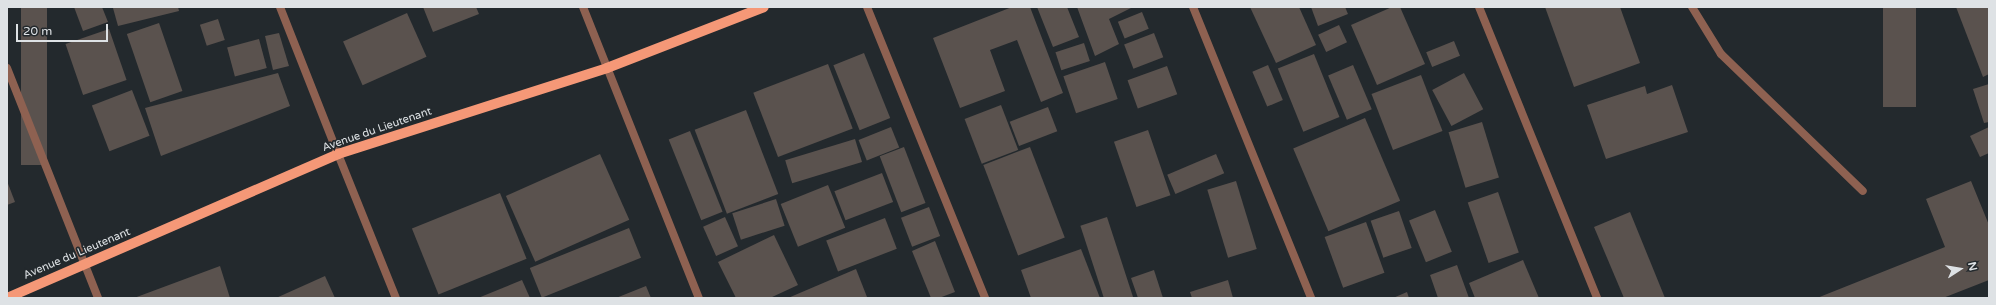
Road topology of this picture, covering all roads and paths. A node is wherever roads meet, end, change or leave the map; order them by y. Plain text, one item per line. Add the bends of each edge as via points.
1 (280, 7) edge
2 (583, 7) edge
3 (764, 7) edge
4 (867, 7) edge
5 (1193, 7) edge
6 (1479, 7) edge
7 (1692, 7) edge
8 (7, 68) edge
9 (607, 68) junction
10 (338, 154) junction
11 (1863, 190) dead end
12 (85, 264) junction
13 (7, 298) edge
14 (98, 298) edge
15 (396, 298) edge
16 (699, 298) edge
17 (985, 298) edge
18 (1311, 298) edge
19 (1597, 298) edge

1 - 10 street
2 - 9 street
3 - 9 main road, Avenue du Lieutenant
4 - 17 street
5 - 18 street
6 - 19 street
7 - 11 street via 1721,54
8 - 12 street
9 - 10 main road, Avenue du Lieutenant
9 - 16 street
10 - 12 main road, Avenue du Lieutenant
10 - 15 street
12 - 13 main road, Avenue du Lieutenant
12 - 14 street

